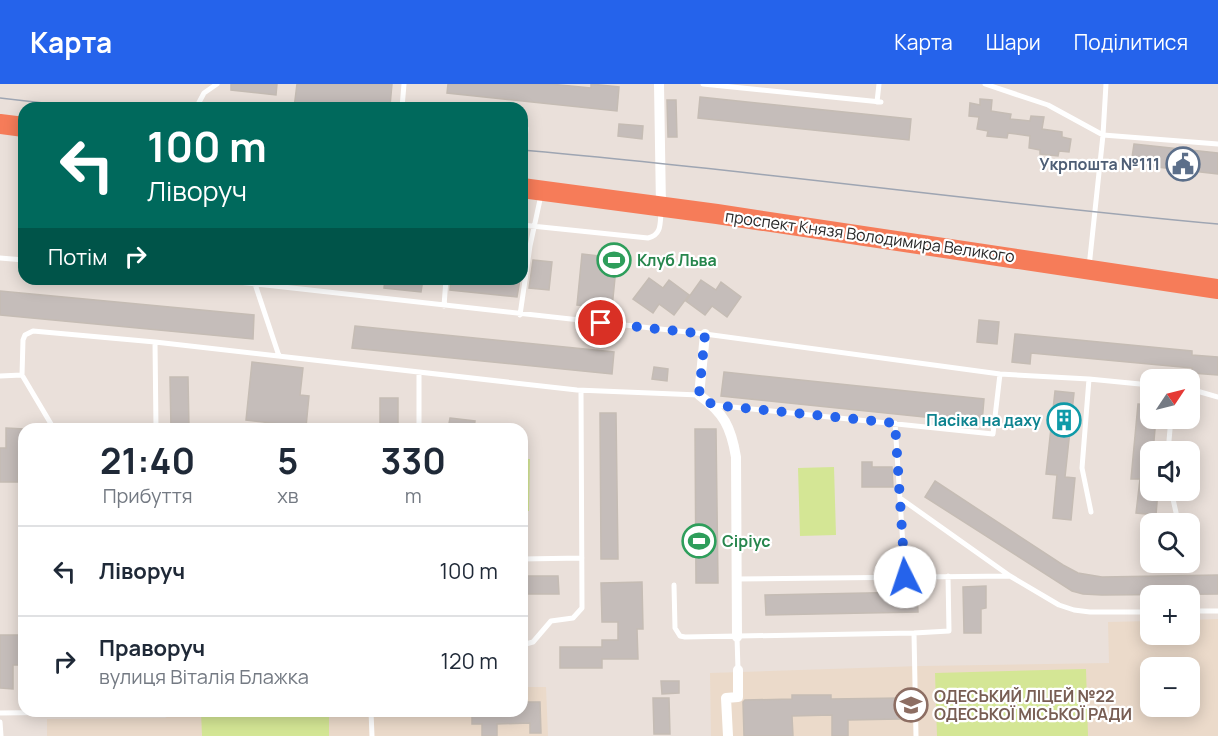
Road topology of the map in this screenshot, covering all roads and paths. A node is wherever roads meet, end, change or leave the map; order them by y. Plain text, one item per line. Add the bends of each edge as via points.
1 (217, 84) edge
2 (404, 84) edge
3 (659, 84) edge
4 (703, 84) edge
5 (879, 84) edge
6 (986, 84) edge
7 (1106, 84) edge
8 (728, 85) edge
9 (199, 102) edge
10 (402, 102) edge
11 (0, 124) edge
12 (18, 126) edge
13 (1103, 135) junction
14 (1218, 144) edge
15 (528, 189) edge
16 (542, 191) junction
17 (661, 207) junction
18 (528, 226) edge
19 (534, 227) junction
20 (530, 246) joint
21 (0, 258) edge
22 (18, 260) edge
23 (528, 260) edge
24 (1089, 268) junction
25 (255, 285) edge
26 (264, 285) edge
27 (446, 285) edge
28 (524, 285) edge
29 (1218, 289) edge
30 (444, 306) junction
31 (520, 315) junction
32 (705, 334) junction
33 (155, 342) junction
34 (279, 356) junction
35 (419, 373) junction
36 (1000, 374) junction
37 (22, 375) junction
38 (0, 376) edge
39 (1089, 379) junction
40 (1140, 384) edge
41 (581, 391) junction
42 (1200, 392) edge
43 (699, 395) junction
44 (1218, 397) edge
45 (713, 405) junction
46 (50, 423) edge
47 (156, 423) edge
48 (419, 423) edge
49 (895, 423) junction
50 (900, 498) junction
51 (1091, 512) dead end
52 (582, 558) junction
53 (528, 560) edge
54 (948, 576) junction
55 (1010, 576) junction
56 (905, 577) junction
57 (736, 579) junction
58 (674, 585) dead end
59 (1200, 611) edge
60 (1218, 611) edge
61 (1140, 612) edge
62 (914, 633) junction
63 (737, 637) junction
64 (528, 643) edge
65 (738, 670) joint
66 (18, 712) edge
67 (0, 713) edge
68 (371, 717) edge
69 (0, 722) edge
70 (1, 736) edge
71 (372, 736) edge
72 (728, 736) edge
73 (916, 736) edge

1 - 9 lane
2 - 10 lane
3 - 17 street
4 - 8 lane
5 - 8 lane via 879,102
6 - 13 lane via 1048,105
7 - 13 lane
11 - 12 highway
13 - 14 lane
13 - 24 lane
15 - 16 highway, проспект Князя Володимира Великого
16 - 17 highway, проспект Князя Володимира Великого
16 - 19 lane
17 - 19 lane via 658,233 651,238
17 - 24 highway, проспект Князя Володимира Великого
18 - 19 lane
19 - 20 lane
20 - 23 lane
21 - 22 lane
24 - 29 highway, проспект Князя Володимира Великого
25 - 34 lane
26 - 30 lane
27 - 30 lane
28 - 31 lane
30 - 31 lane
31 - 32 lane
32 - 36 lane
32 - 43 street
33 - 34 lane
33 - 37 lane via 33,332 23,340
33 - 47 lane
34 - 35 lane
35 - 41 lane
35 - 48 lane
36 - 39 lane
36 - 49 lane via 993,434
37 - 38 lane
37 - 46 lane
39 - 40 lane
39 - 51 lane via 1082,468
41 - 43 lane
41 - 52 lane
42 - 44 lane
43 - 45 street
45 - 49 lane
45 - 57 street via 732,434 736,457
49 - 50 lane
50 - 55 lane
50 - 56 lane
52 - 53 lane
52 - 64 lane via 580,612 573,618 551,621
54 - 55 lane
54 - 56 lane
54 - 62 lane via 949,631
55 - 61 lane via 1074,610
56 - 57 lane
57 - 63 street
58 - 63 lane via 675,628 680,636
59 - 60 lane
62 - 63 lane
62 - 73 lane
63 - 65 lane
65 - 72 street via 738,697 726,698
66 - 67 lane
68 - 71 lane
69 - 70 lane

